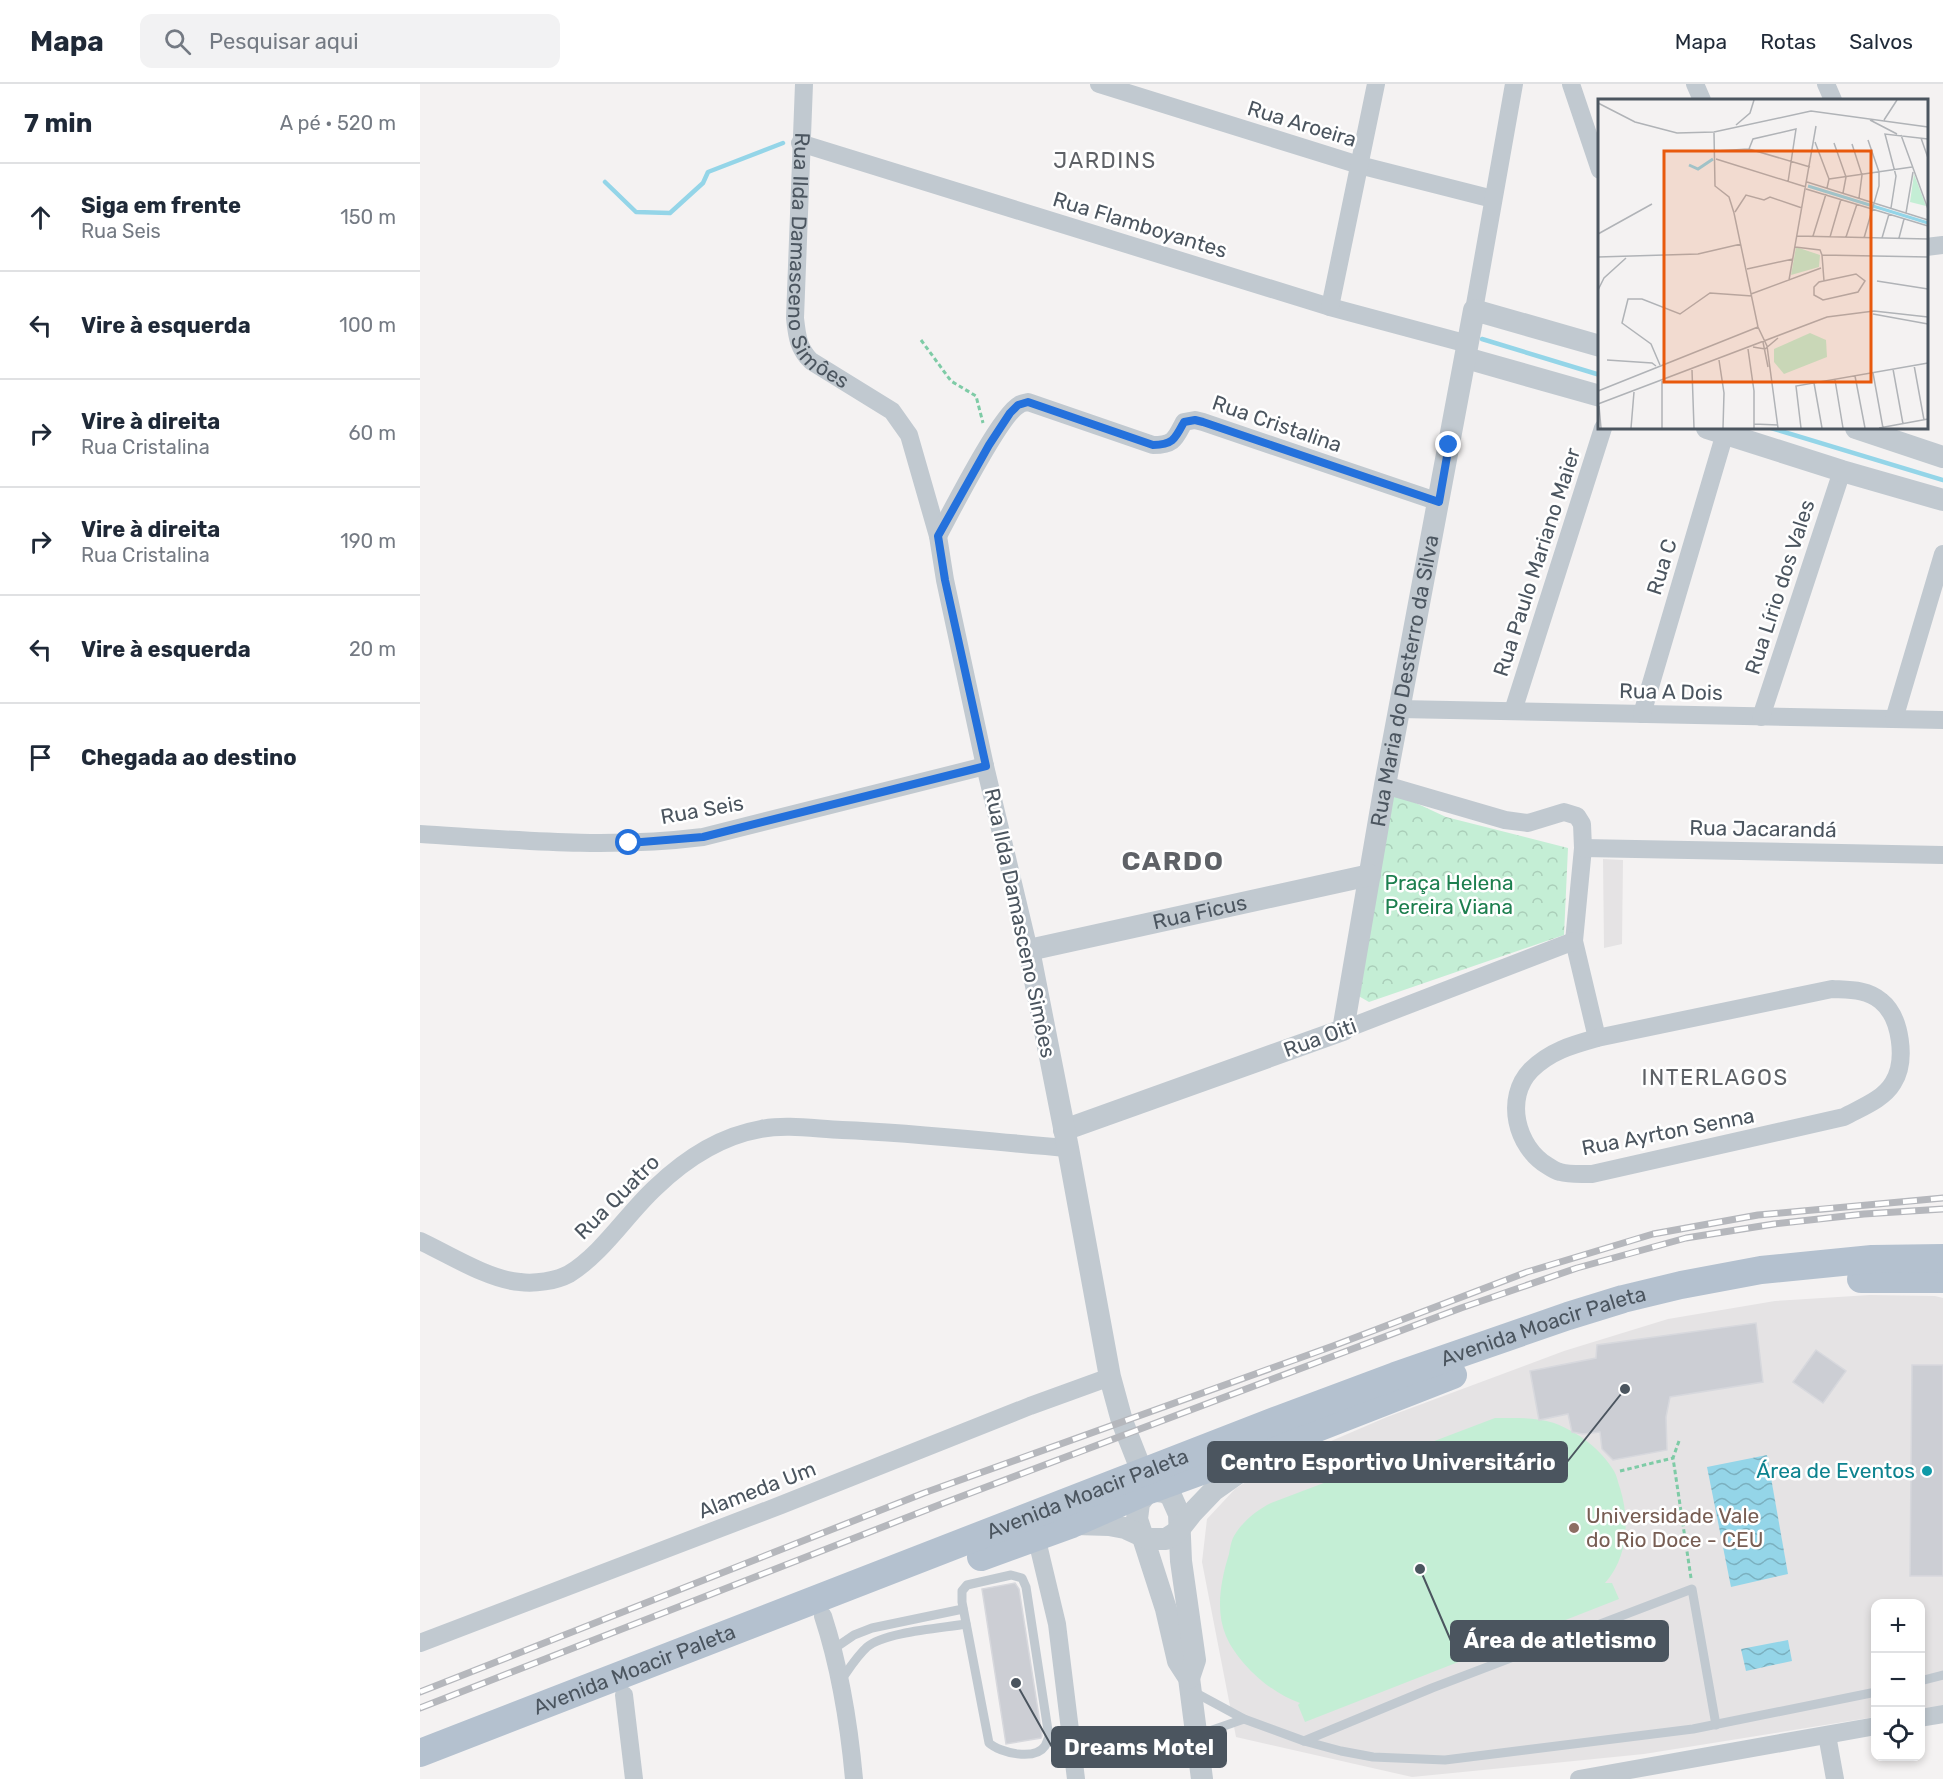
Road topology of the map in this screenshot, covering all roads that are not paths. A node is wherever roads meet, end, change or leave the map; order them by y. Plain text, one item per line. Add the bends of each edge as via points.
1 (804, 84) edge
2 (1100, 84) edge
3 (1376, 84) edge
4 (1514, 84) edge
5 (1571, 84) edge
6 (1695, 84) edge
7 (1826, 84) edge
8 (1702, 99) edge
9 (1833, 99) edge
10 (801, 143) junction
11 (1359, 165) junction
12 (1598, 167) edge
13 (1494, 199) junction
14 (1943, 245) edge
15 (1928, 247) edge
16 (1330, 307) junction
17 (1474, 310) junction
18 (1598, 346) edge
19 (1467, 351) junction
20 (1598, 396) edge
21 (1603, 429) edge
22 (1859, 429) edge
23 (1716, 430) edge
24 (1943, 457) edge
25 (1842, 471) junction
26 (1943, 500) edge
27 (1439, 502) junction
28 (938, 536) junction
29 (1943, 554) edge
30 (1399, 710) junction
31 (1513, 711) junction
32 (1642, 714) junction
33 (1761, 717) junction
34 (1894, 719) junction
35 (1943, 720) edge
36 (986, 766) junction
37 (1384, 785) junction
38 (420, 834) edge
39 (1583, 848) junction
40 (1943, 855) edge
41 (1370, 875) junction
42 (1574, 941) junction
43 (1029, 950) junction
44 (1342, 1030) junction
45 (1597, 1038) junction
46 (1066, 1139) junction
47 (420, 1241) edge
48 (1943, 1258) edge
49 (1943, 1279) edge
50 (1110, 1377) junction
51 (1284, 1441) junction
52 (1145, 1481) junction
53 (1072, 1524) junction
54 (1180, 1527) junction
55 (1142, 1535) junction
56 (1036, 1536) junction
57 (963, 1609) junction
58 (823, 1616) junction
59 (966, 1624) junction
60 (420, 1643) edge
61 (832, 1650) junction
62 (1943, 1675) edge
63 (1925, 1680) edge
64 (839, 1682) junction
65 (1190, 1684) junction
66 (1871, 1693) edge
67 (624, 1695) junction
68 (1943, 1714) edge
69 (1925, 1717) edge
70 (1244, 1719) junction
71 (1716, 1725) junction
72 (1871, 1727) edge
73 (1827, 1735) junction
74 (1196, 1736) junction
75 (1304, 1741) junction
76 (420, 1753) edge
77 (1677, 1771) edge
78 (420, 1772) edge
79 (634, 1779) edge
80 (854, 1779) edge
81 (1076, 1779) edge
82 (1202, 1779) edge
83 (1579, 1779) edge
84 (1835, 1779) edge

1 - 10 street, Rua Ilda Damasceno Simôes
2 - 11 street, Rua Aroeira
3 - 11 street
4 - 13 street, Rua Maria do Desterro da Silva
5 - 12 street
6 - 8 street
7 - 9 street
10 - 16 street, Rua Flamboyantes
10 - 28 street, Rua Ilda Damasceno Simôes via 797,339 812,361 892,411 901,421 909,435
11 - 13 street, Rua Aroeira
11 - 16 street
13 - 17 street, Rua Maria do Desterro da Silva
14 - 15 street
16 - 19 street, Rua Flamboyantes
17 - 18 street
17 - 19 street, Rua Maria do Desterro da Silva
19 - 20 street
19 - 27 street, Rua Maria do Desterro da Silva
21 - 31 street, Rua Paulo Mariano Maier
22 - 24 street
23 - 25 street
23 - 32 street, Rua C
25 - 26 street
25 - 33 street, Rua Lírio dos Vales
27 - 28 street, Rua Cristalina via 1195,420 1184,422 1172,441 1153,445 1028,402 1010,413
27 - 30 street, Rua Maria do Desterro da Silva
28 - 36 street, Rua Ilda Damasceno Simôes
29 - 34 street
30 - 31 street, Rua A Dois
30 - 37 street, Rua Maria do Desterro da Silva
31 - 32 street, Rua A Dois
32 - 33 street, Rua A Dois
33 - 34 street, Rua A Dois
34 - 35 street, Rua A Dois
36 - 38 street, Rua Seis via 703,837 672,841 570,844
36 - 43 street, Rua Ilda Damasceno Simôes
37 - 39 street via 1505,820 1527,823 1569,813 1582,824
37 - 41 street, Rua Maria do Desterro da Silva
39 - 40 street, Rua Jacarandá
39 - 42 street
41 - 43 street, Rua Ficus
41 - 44 street, Rua Maria do Desterro da Silva
42 - 44 street, Rua Oiti
42 - 45 street
43 - 46 street, Rua Ilda Damasceno Simôes
44 - 46 street, Rua Oiti
45 - 45 street, Rua Ayrton Senna via 1562,1048 1531,1070 1521,1084 1515,1111 1522,1140 1540,1161 1559,1172 1592,1174 1844,1117 1875,1100 1893,1083 1900,1064 1895,1019 1881,1001 1860,990 1832,989
46 - 47 street, Rua Quatro via 761,1129 723,1141 680,1166 567,1275 541,1282 519,1282 485,1273
46 - 50 street, Rua Ilda Damasceno Simôes
48 - 52 main road, Avenida Moacir Paleta via 1872,1259 1761,1270 1623,1299 1395,1376
49 - 51 main road, Avenida Moacir Paleta via 1869,1278 1790,1286 1660,1310 1567,1335 1469,1369
50 - 52 street, Rua Ilda Damasceno Simôes
50 - 60 street, Alameda Um
51 - 52 main road, Avenida Moacir Paleta
51 - 54 street via 1229,1478
52 - 53 main road, Avenida Moacir Paleta
52 - 54 street via 1172,1496
52 - 55 street via 1137,1511
52 - 76 main road, Avenida Moacir Paleta
53 - 55 street via 1109,1525
53 - 56 main road, Avenida Moacir Paleta
54 - 55 street via 1166,1539
54 - 65 street via 1195,1660
55 - 65 street via 1178,1661
56 - 58 main road, Avenida Moacir Paleta
56 - 81 street via 1057,1624
57 - 59 lane
57 - 59 lane via 962,1592 967,1585 1011,1575 1022,1578 1049,1737 1040,1751 1010,1754 989,1743
57 - 61 lane via 872,1628
58 - 61 street
58 - 67 main road, Avenida Moacir Paleta
59 - 64 lane via 875,1642
61 - 64 street
62 - 63 lane
64 - 80 street
65 - 70 lane
65 - 74 street
66 - 71 lane
67 - 78 main road, Avenida Moacir Paleta
67 - 79 street
68 - 69 street
70 - 74 lane
70 - 75 lane
71 - 75 lane via 1445,1760 1373,1757
71 - 75 lane via 1692,1589
72 - 73 street
73 - 77 street
73 - 84 street
74 - 82 street
77 - 83 street

